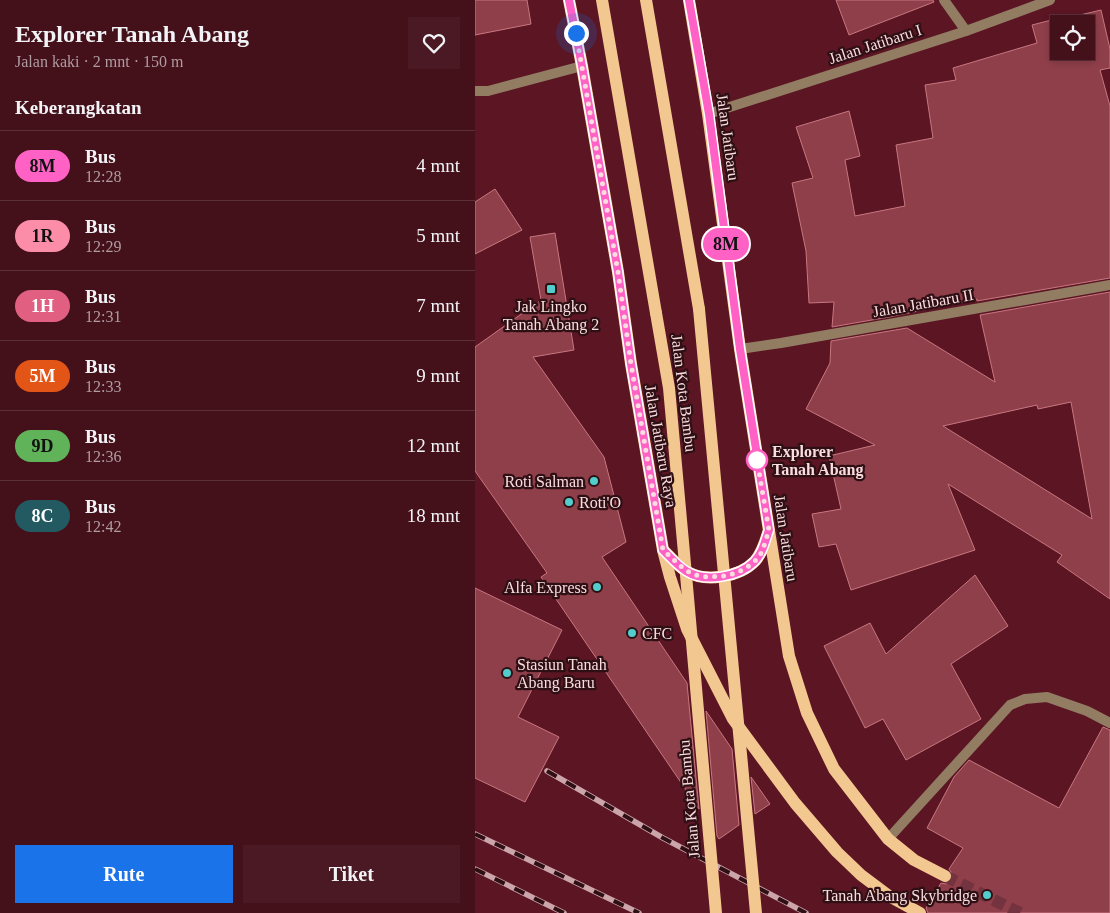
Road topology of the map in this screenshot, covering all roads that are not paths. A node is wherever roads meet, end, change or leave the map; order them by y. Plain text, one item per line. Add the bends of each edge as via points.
1 (569, 0) edge
2 (602, 0) edge
3 (647, 0) edge
4 (689, 0) edge
5 (944, 0) edge
6 (1050, 0) edge
7 (966, 31) junction
8 (582, 66) junction
9 (475, 91) edge
10 (709, 114) junction
11 (1110, 285) edge
12 (740, 349) junction
13 (769, 530) junction
14 (663, 550) junction
15 (1110, 723) edge
16 (888, 839) junction
17 (945, 876) tunnel mouth
18 (715, 913) edge
19 (756, 913) edge
20 (920, 913) edge

1 - 8 main road, Jalan Jatibaru Raya
2 - 18 main road, Jalan Kota Bambu, bridge via 669,388
3 - 19 main road, bridge via 699,309
4 - 10 main road, Jalan Jatibaru
5 - 7 street
6 - 7 street, Jalan Jatibaru I
7 - 10 street, Jalan Jatibaru I
8 - 9 street via 488,91
8 - 14 main road, Jalan Jatibaru Raya
10 - 12 main road, Jalan Jatibaru
11 - 12 street, Jalan Jatibaru II
12 - 13 main road, Jalan Jatibaru
13 - 14 main road via 762,552 755,561 745,569 724,576 695,575
13 - 16 main road, Jalan Jatibaru via 789,656 807,714 834,769
14 - 20 main road, Jalan Jatibaru Raya via 687,629 733,719 795,803 837,852 889,896
15 - 16 street via 1047,697 1025,699 1010,705
16 - 17 main road, Jalan Jatibaru via 915,860

